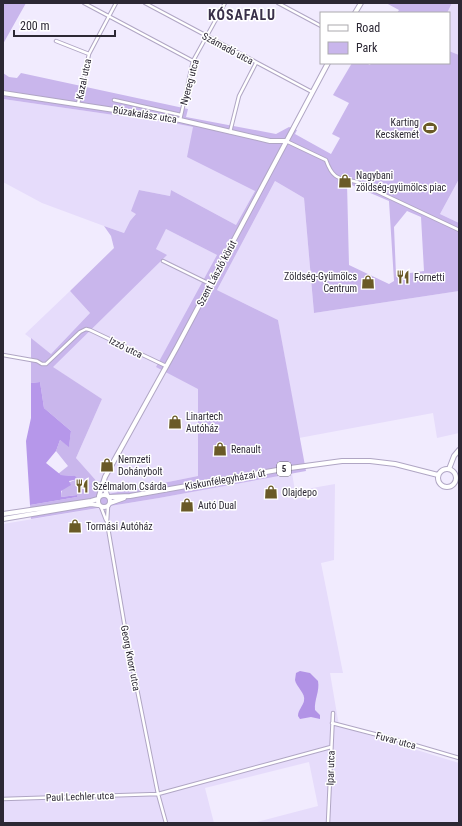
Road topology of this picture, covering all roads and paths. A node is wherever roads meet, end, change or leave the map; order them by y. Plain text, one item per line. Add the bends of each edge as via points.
1 (84, 3) edge
2 (116, 3) edge
3 (145, 3) edge
4 (224, 3) edge
5 (278, 3) edge
6 (360, 3) edge
7 (356, 12) edge
8 (108, 16) junction
9 (320, 25) edge
10 (207, 36) junction
11 (56, 42) dead end
12 (89, 54) junction
13 (193, 61) junction
14 (256, 62) junction
15 (327, 64) edge
16 (3, 92) edge
17 (312, 92) junction
18 (114, 100) dead end
19 (78, 104) junction
20 (181, 115) junction
21 (180, 120) junction
22 (230, 132) junction
23 (286, 141) junction
24 (459, 230) edge
25 (163, 261) dead end
26 (210, 284) junction
27 (3, 355) edge
28 (166, 366) junction
29 (459, 450) edge
30 (449, 469) junction
31 (438, 475) junction
32 (457, 482) edge
33 (103, 483) junction
34 (108, 496) junction
35 (130, 496) junction
36 (98, 497) junction
37 (109, 504) junction
38 (100, 506) junction
39 (3, 514) edge
40 (3, 519) edge
41 (107, 522) junction
42 (333, 713) dead end
43 (332, 723) junction
44 (331, 747) junction
45 (459, 758) edge
46 (158, 794) junction
47 (3, 799) edge
48 (166, 823) edge
49 (328, 823) edge

1 - 8 street
2 - 8 street, Kazal utca
3 - 10 street, Számadó utca
4 - 10 street, Nyereg utca
5 - 9 street
6 - 7 street
8 - 12 street, Kazal utca
8 - 13 street
10 - 13 street, Nyereg utca
10 - 14 street, Számadó utca
11 - 12 street, Kazal utca
12 - 19 street, Kazal utca
13 - 20 street, Nyereg utca
14 - 17 street, Számadó utca
14 - 22 street via 239,96
15 - 17 street, Szent László körút
16 - 19 street, Búzakalász utca
17 - 23 street, Szent László körút
18 - 20 street, Búzakalász utca
19 - 21 street, Búzakalász utca
20 - 21 street, Nyereg utca
21 - 22 street, Búzakalász utca
22 - 23 street, Búzakalász utca via 270,141
23 - 24 street via 326,160 335,176 357,182
23 - 26 street, Szent László körút
25 - 26 street
26 - 28 street, Szent László körút
27 - 28 street, Izzó utca via 37,360 46,364 86,329
28 - 33 street, Szent László körút
29 - 30 street
30 - 31 street via 442,470
30 - 32 street via 455,474
31 - 32 street via 438,482 445,487
31 - 35 street, Kiskunfélegyházai út / 5 via 395,464 342,461 299,466
33 - 34 street
33 - 36 street, Szent László körút
34 - 35 street, Kiskunfélegyházai út / 5
34 - 36 street, 5 via 103,494
34 - 37 street
35 - 37 street, Kiskunfélegyházai út / 5
36 - 38 street
36 - 39 street, 5 via 91,501
37 - 38 street, 5
37 - 41 street, Georg Knorr utca
38 - 40 street, 5 via 91,504
38 - 41 street, Georg Knorr utca
41 - 46 street, Georg Knorr utca
42 - 43 street, Ipar utca
43 - 44 street, Ipar utca
43 - 45 street, Fuvar utca
44 - 46 street, Paul Lechler utca
44 - 49 street, Ipar utca
46 - 47 street, Paul Lechler utca
46 - 48 street, Georg Knorr utca

